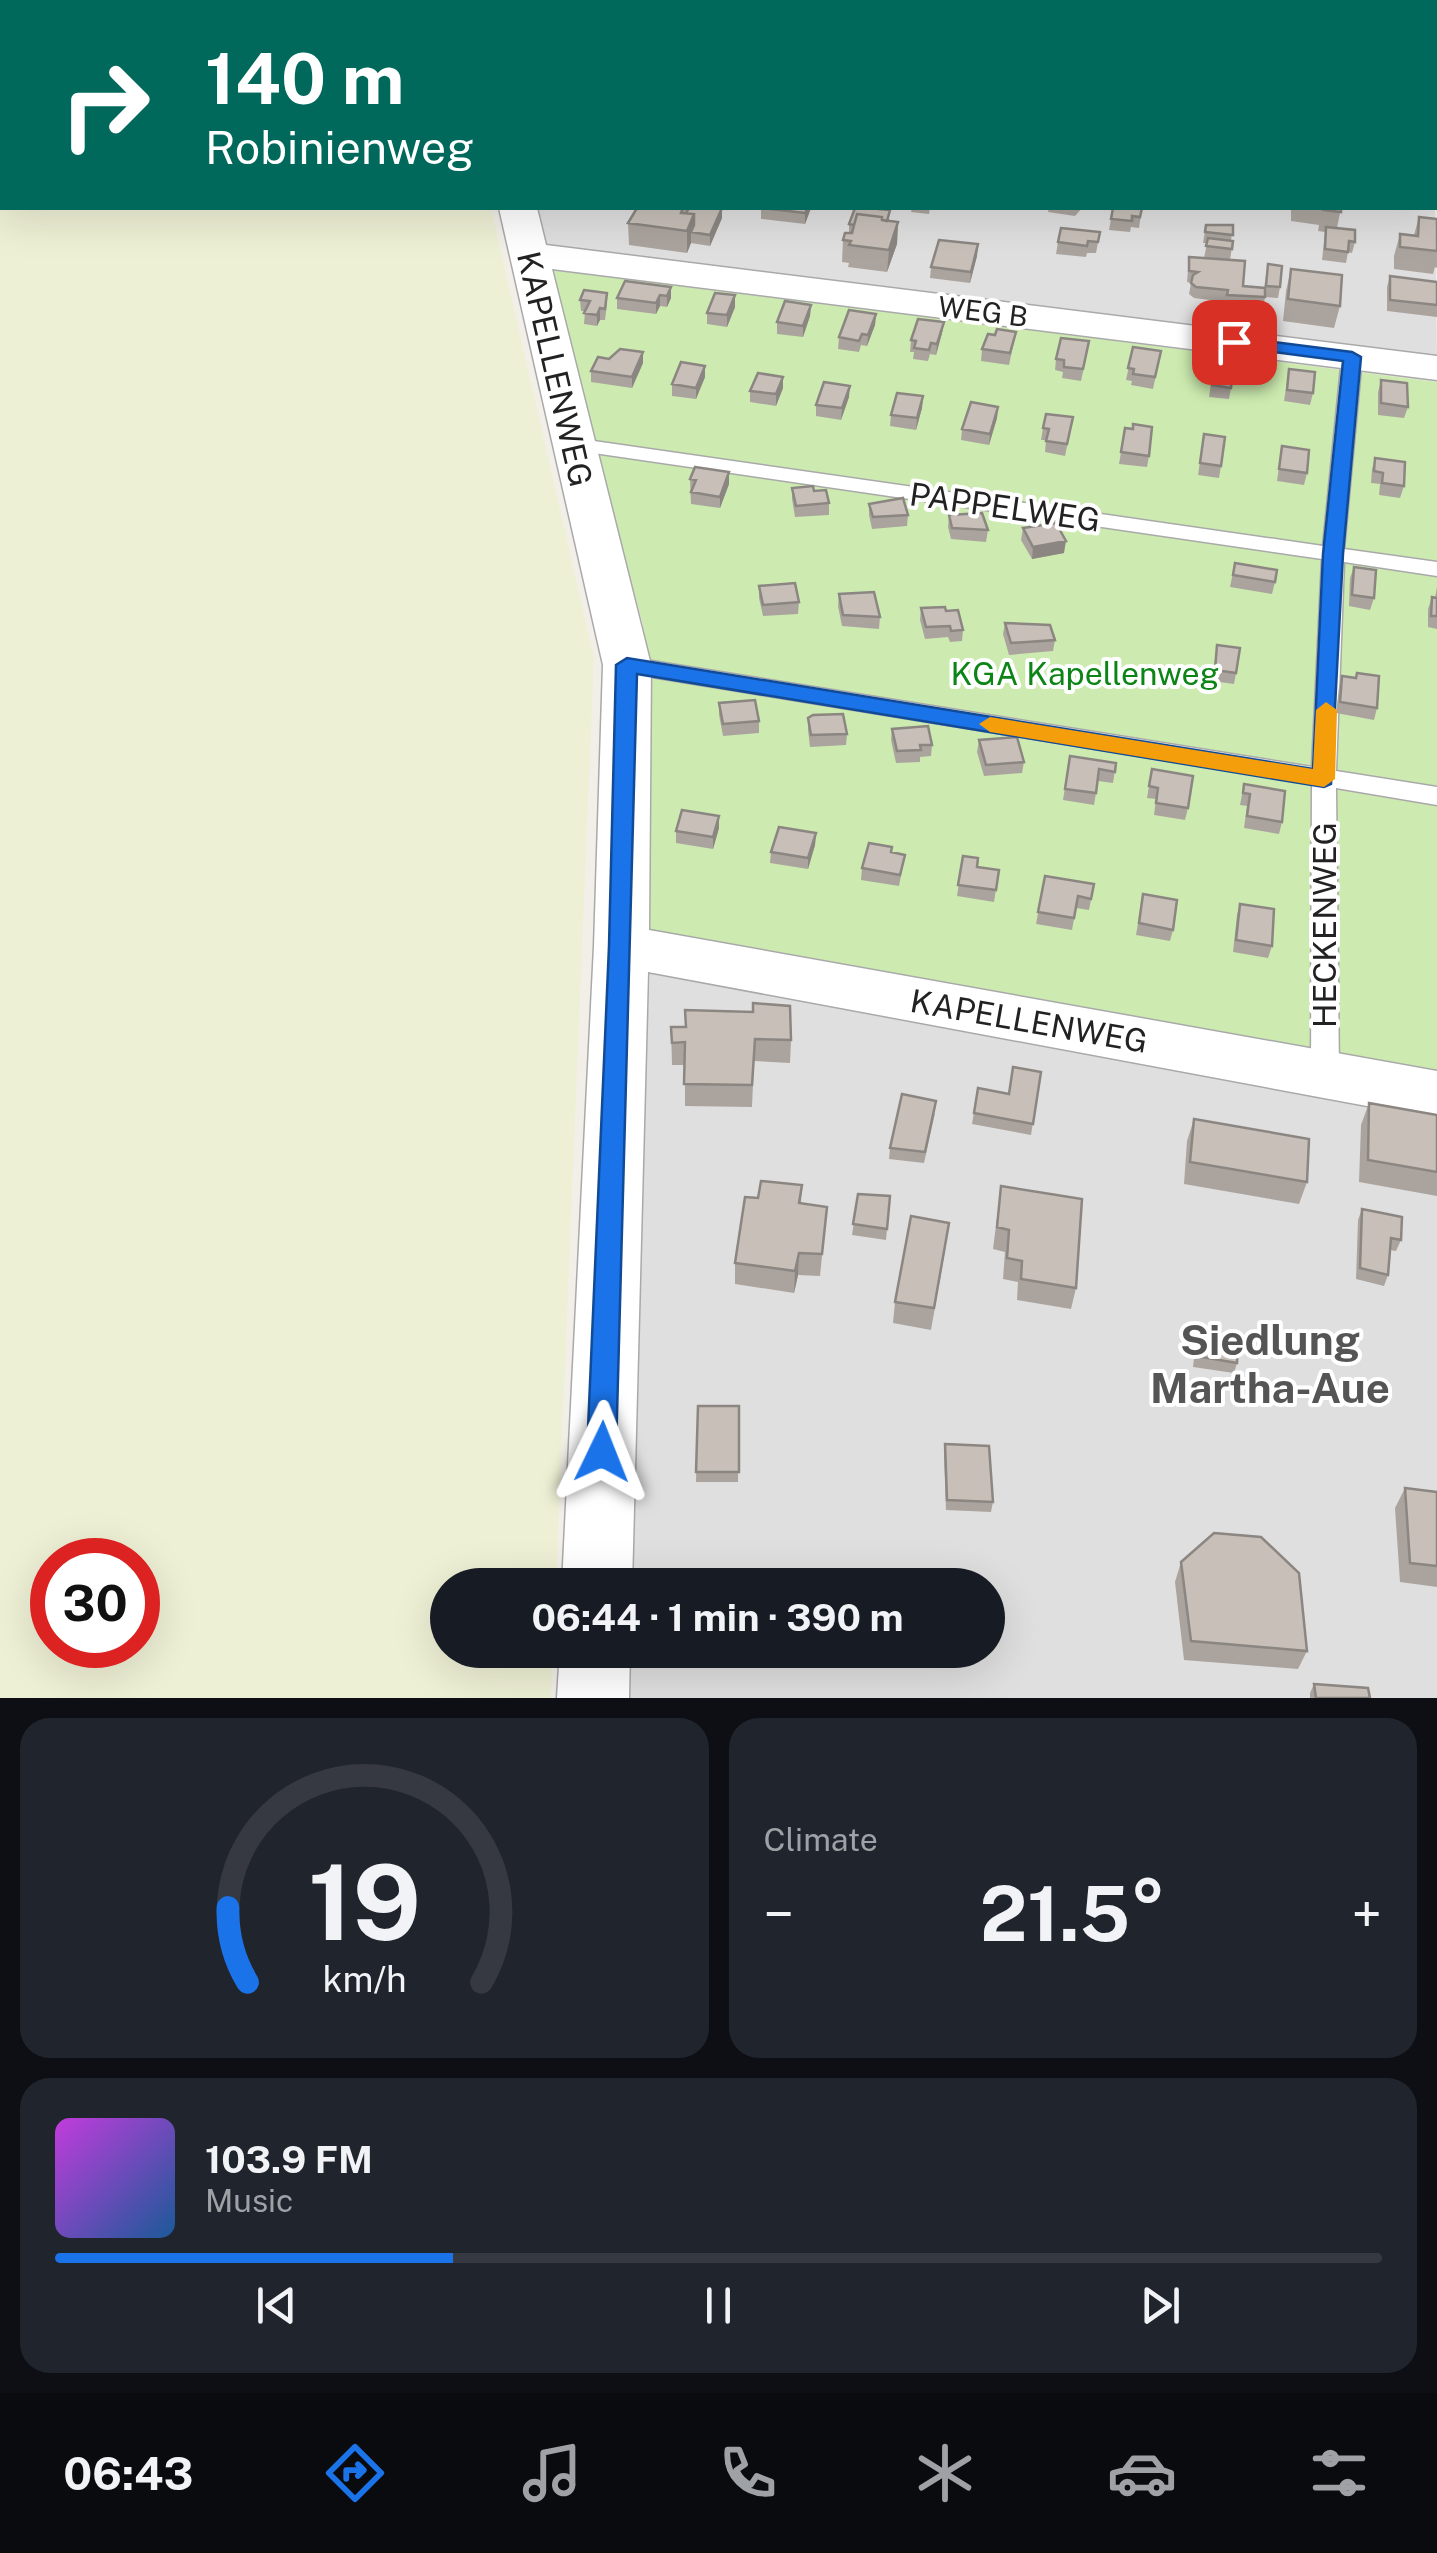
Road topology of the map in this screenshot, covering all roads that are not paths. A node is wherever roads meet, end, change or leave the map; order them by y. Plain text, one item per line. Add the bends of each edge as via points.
1 (518, 210) edge
2 (528, 254) junction
3 (1352, 357) junction
4 (1437, 368) edge
5 (572, 444) junction
6 (1333, 554) junction
7 (1437, 568) edge
8 (627, 665) junction
9 (1324, 779) junction
10 (1437, 796) edge
11 (621, 946) junction
12 (1325, 1075) junction
13 (1437, 1095) edge
14 (598, 1568) edge
15 (594, 1668) edge
16 (593, 1698) edge

1 - 2 street, KAPELLENWEG
2 - 3 street, WEG B
2 - 5 street, KAPELLENWEG
3 - 4 street, WEG B
3 - 6 lane, HECKENWEG
5 - 6 lane, PAPPELWEG
5 - 8 street, KAPELLENWEG
6 - 7 lane, PAPPELWEG
6 - 9 lane, HECKENWEG
8 - 9 lane
8 - 11 street, KAPELLENWEG
9 - 10 lane
9 - 12 lane, HECKENWEG
11 - 12 street, KAPELLENWEG
11 - 14 street, KAPELLENWEG
12 - 13 street, KAPELLENWEG
15 - 16 street

